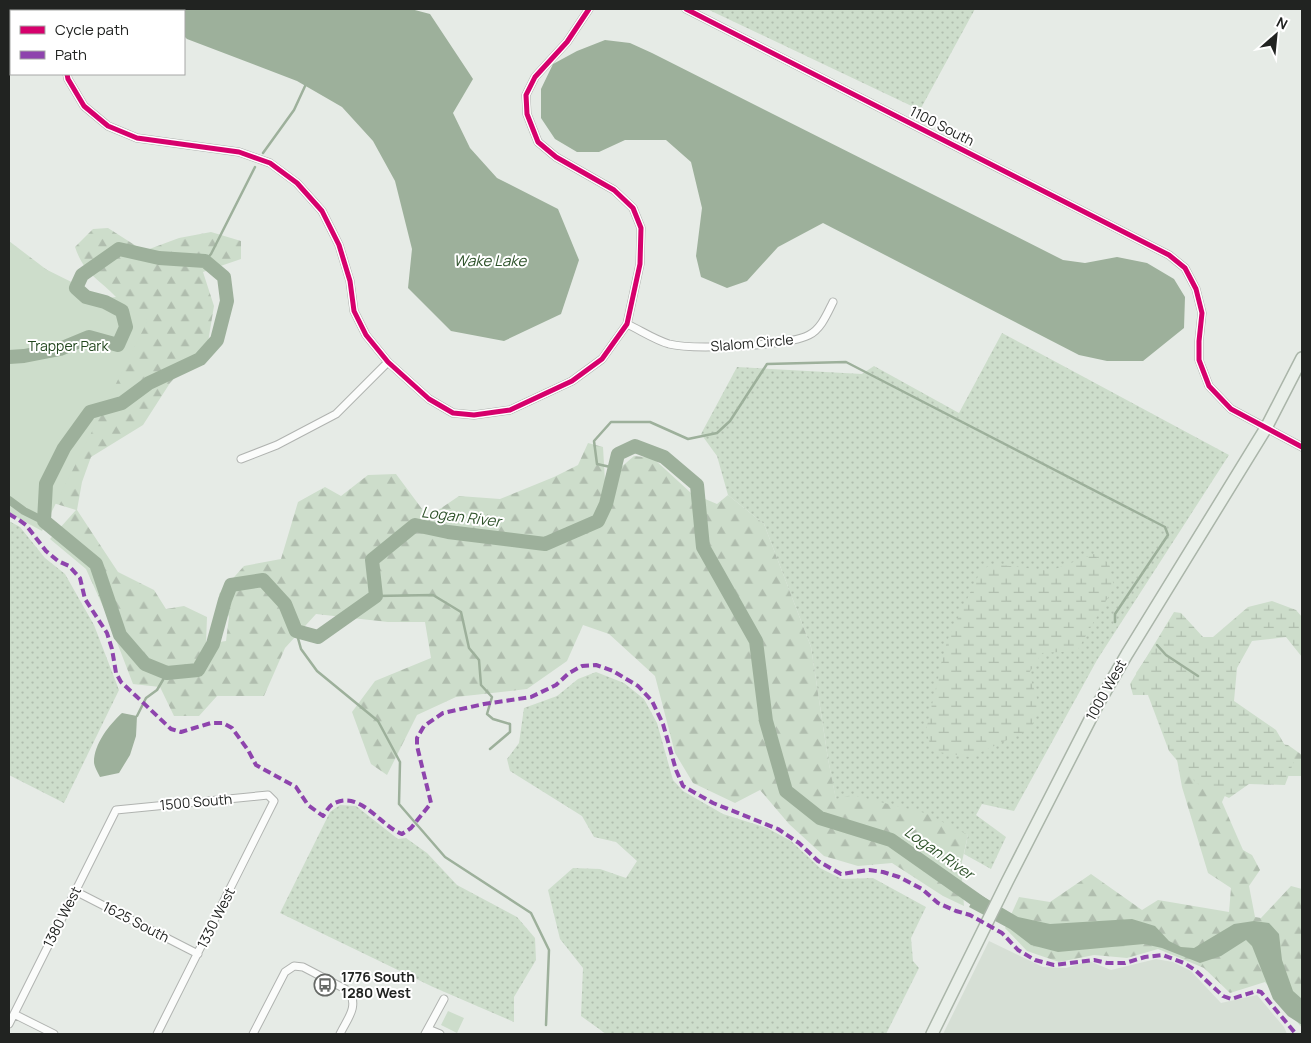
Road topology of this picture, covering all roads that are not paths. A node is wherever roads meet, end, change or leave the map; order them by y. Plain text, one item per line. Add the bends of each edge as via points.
1 (589, 9) edge
2 (686, 9) edge
3 (67, 75) edge
4 (833, 302) dead end
5 (627, 324) junction
6 (1302, 358) edge
7 (388, 362) junction
8 (1266, 428) junction
9 (1302, 447) edge
10 (241, 459) dead end
11 (274, 801) joint
12 (116, 810) joint
13 (75, 891) junction
14 (198, 954) junction
15 (444, 999) dead end
16 (14, 1014) junction
17 (9, 1024) edge
18 (427, 1031) edge
19 (54, 1034) edge
20 (157, 1034) edge
21 (253, 1034) edge
22 (340, 1034) edge
23 (440, 1034) edge
24 (932, 1034) edge

1 - 5 street via 567,42 535,77 526,95 527,114 538,142 556,157 614,190 633,208 640,228 640,264
2 - 8 street, 1100 South via 1168,255 1184,268 1196,289 1202,313 1199,360 1209,386 1231,409
3 - 7 street via 84,106 108,126 137,138 240,152 270,164 297,183 322,211 339,245 350,281 354,311 366,335
4 - 5 street, Slalom Circle via 820,327 795,340 714,348 668,344
5 - 7 street via 602,359 572,381 510,410 474,415 453,413 429,400
6 - 8 main road, 1000 West
7 - 10 street via 336,414 277,445
8 - 9 street
8 - 24 main road, 1000 West via 1098,704
11 - 12 street, 1500 South via 268,795
11 - 14 street, 1330 West
12 - 13 street, 1380 West
13 - 14 street, 1625 South
13 - 16 street, 1380 West
14 - 20 street, 1330 West
15 - 18 street
16 - 17 street, 1380 West
16 - 19 street
18 - 23 street
21 - 22 street via 287,969 294,966 303,967 344,987 353,996 354,1007

